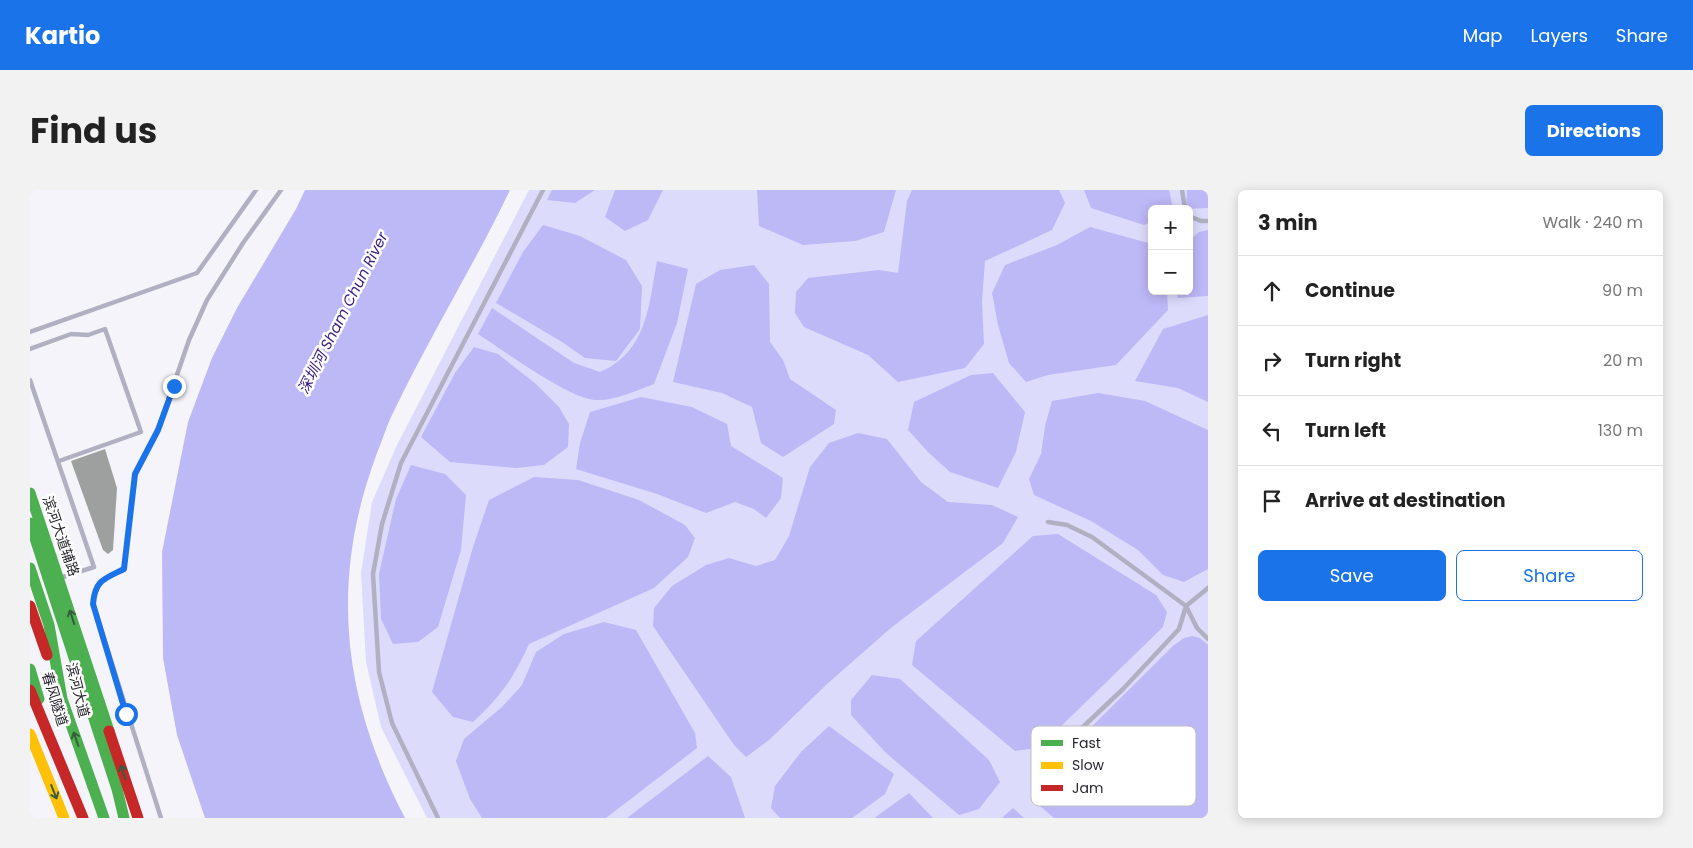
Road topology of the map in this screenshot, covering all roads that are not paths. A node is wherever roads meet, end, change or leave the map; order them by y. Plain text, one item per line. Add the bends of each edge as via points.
1 (256, 190) edge
2 (281, 190) edge
3 (543, 190) edge
4 (1182, 190) edge
5 (1184, 205) edge
6 (1193, 218) edge
7 (1208, 221) edge
8 (30, 325) edge
9 (31, 331) edge
10 (30, 348) edge
11 (30, 380) edge
12 (59, 461) junction
13 (30, 493) edge
14 (1048, 522) dead end
15 (30, 523) edge
16 (30, 568) edge
17 (60, 578) junction
18 (1208, 588) edge
19 (30, 606) edge
20 (1186, 606) junction
21 (1208, 639) edge
22 (30, 669) edge
23 (30, 690) edge
24 (62, 699) junction
25 (1084, 726) edge
26 (30, 734) edge
27 (51, 737) junction
28 (64, 818) edge
29 (83, 818) edge
30 (104, 818) edge
31 (124, 818) edge
32 (138, 818) edge
33 (161, 818) edge
34 (438, 818) edge

1 - 9 lane via 197,273
2 - 33 lane via 207,300 189,340 158,430 135,474 124,569 100,581 94,588 93,604
3 - 34 lane via 401,463 382,524 373,574 378,672 392,722
4 - 5 lane
6 - 7 lane
8 - 9 lane
10 - 12 lane via 70,334 88,335 105,329 141,432
11 - 12 lane
12 - 17 lane via 94,567
13 - 17 main road, 滨河大道辅路
14 - 20 lane via 1067,525 1092,537
15 - 31 main road
16 - 24 main road, 滨河大道 via 49,625
32 -> 17 main road, 滨河大道辅路
18 - 20 lane
19 - 24 main road, 春风隧道
20 - 21 lane via 1197,628
20 - 25 lane via 1178,629
22 - 27 main road, 春风隧道
23 - 27 main road
30 -> 24 main road, 滨河大道
26 -> 28 main road
27 - 29 main road

